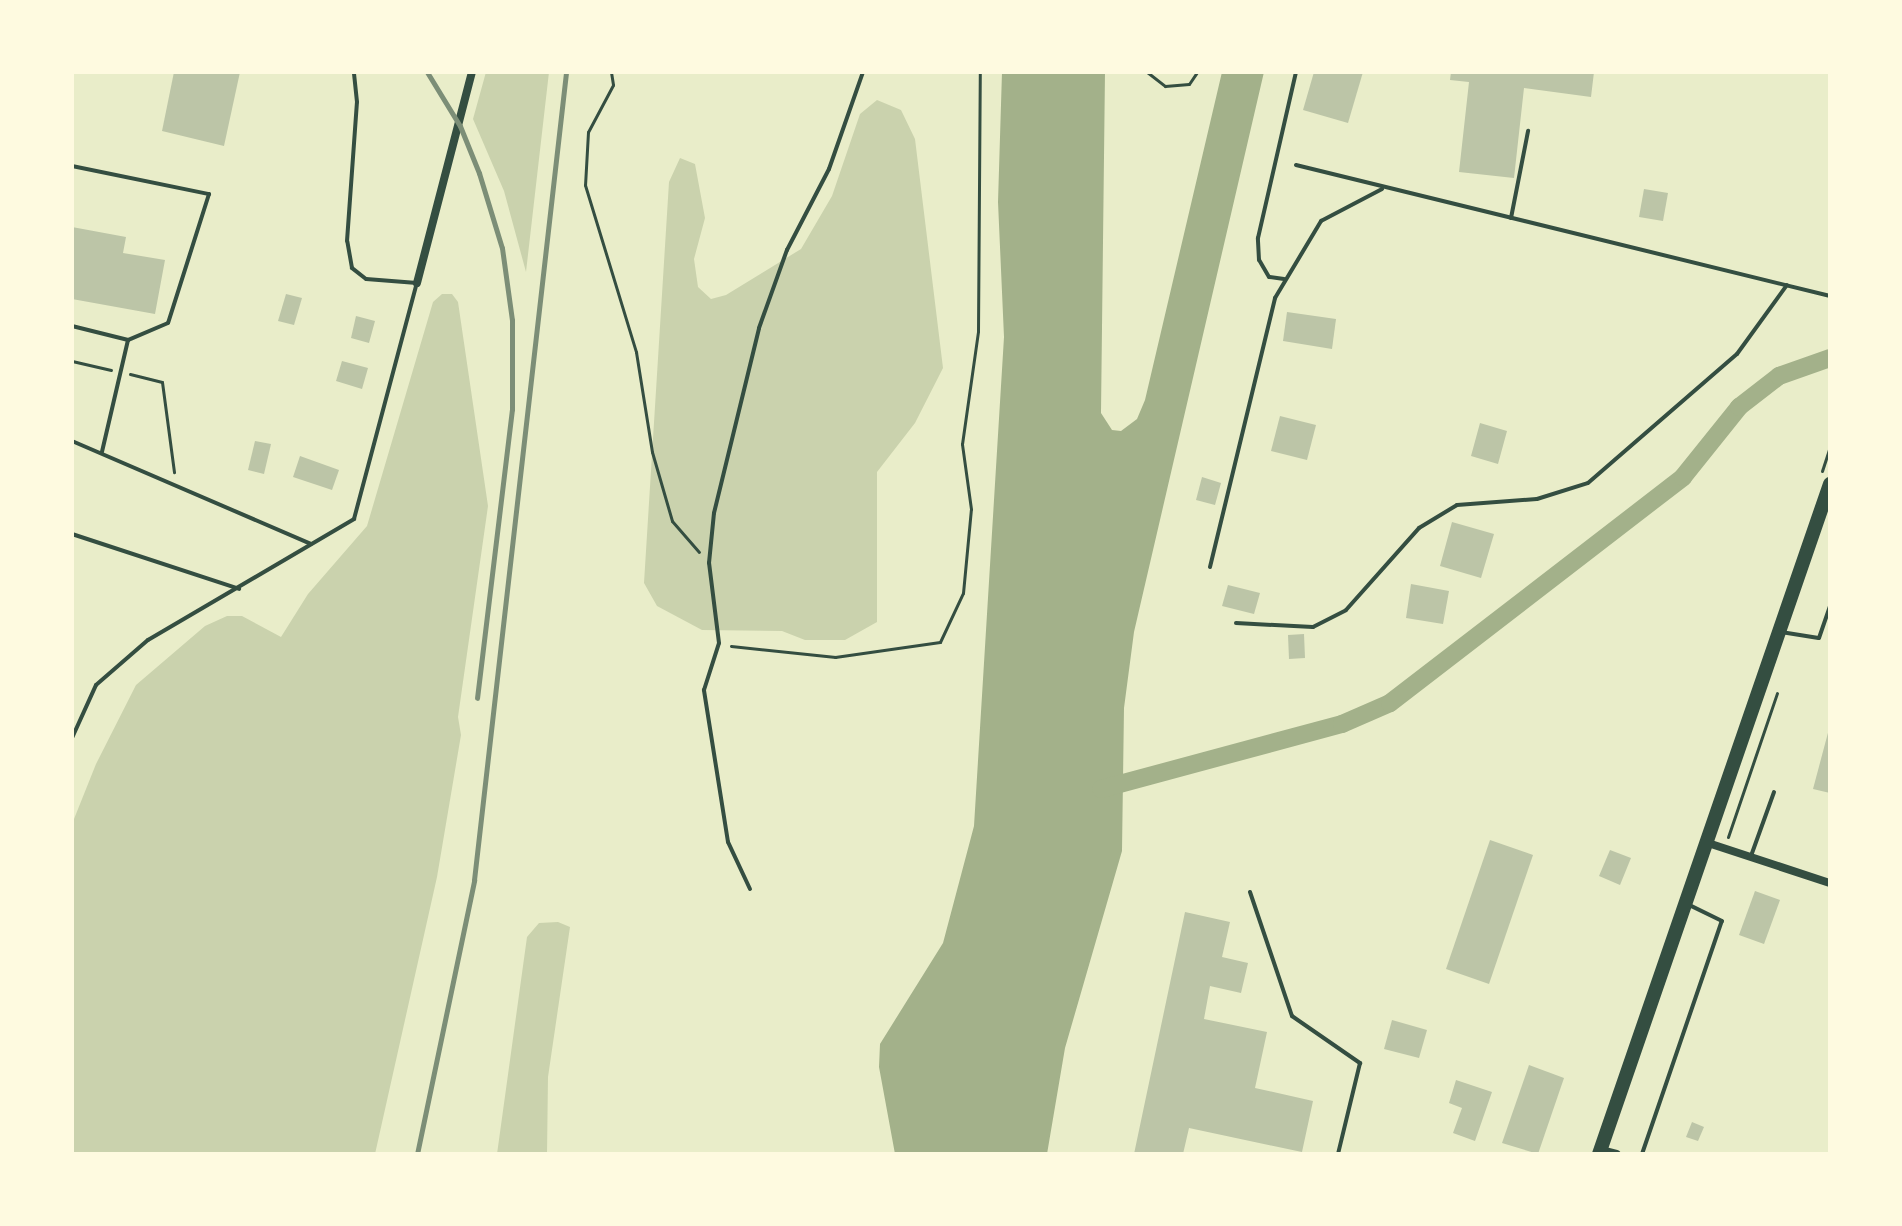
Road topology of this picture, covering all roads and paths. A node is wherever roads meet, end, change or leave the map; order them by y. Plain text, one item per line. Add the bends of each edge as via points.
1 (354, 72) edge
2 (472, 72) edge
3 (611, 72) edge
4 (863, 72) edge
5 (980, 72) edge
6 (1147, 72) edge
7 (1197, 72) edge
8 (1296, 72) edge
9 (1528, 131) dead end
10 (1296, 165) dead end
11 (72, 166) edge
12 (1384, 188) junction
13 (1511, 218) junction
14 (1284, 279) junction
15 (417, 283) junction
16 (1787, 285) junction
17 (1830, 296) edge
18 (72, 326) edge
19 (128, 340) junction
20 (72, 361) edge
21 (121, 372) junction
22 (72, 441) edge
23 (102, 452) junction
24 (171, 482) junction
25 (1830, 484) edge
26 (72, 534) edge
27 (311, 544) junction
28 (709, 563) junction
29 (1210, 567) dead end
30 (239, 589) junction
31 (1830, 606) edge
32 (1236, 623) dead end
33 (1778, 632) junction
34 (719, 643) junction
35 (1777, 690) dead end
36 (72, 738) edge
37 (1774, 792) dead end
38 (1705, 842) junction
39 (1725, 848) junction
40 (1751, 856) junction
41 (1830, 883) edge
42 (750, 889) dead end
43 (1250, 892) dead end
44 (1685, 903) junction
45 (1600, 1152) edge
46 (1338, 1154) edge
47 (1617, 1154) edge
48 (1642, 1154) edge

1 - 15 lane via 357,102 347,241 352,268 366,279
2 - 15 street
3 - 28 path via 613,85 588,132 585,185 636,352 652,452 672,521
4 - 28 lane via 829,169 787,250 759,328 714,513
5 - 34 path via 978,331 962,444 971,509 963,593 940,642 835,657
6 - 7 path via 1165,86 1189,84
8 - 14 lane via 1258,238 1259,260 1269,277
9 - 13 lane
10 - 12 lane
11 - 19 lane via 209,194 168,323
12 - 13 lane
12 - 14 lane via 1321,221
13 - 16 lane
14 - 29 lane
15 - 27 lane via 354,519
16 - 17 lane
16 - 32 lane via 1737,354 1588,483 1537,499 1457,505 1419,528 1346,610 1313,627
18 - 19 lane
19 - 21 lane
20 - 21 path
21 - 23 lane
21 - 24 path via 162,382 175,468
22 - 23 lane
23 - 24 lane
24 - 27 lane
25 - 33 main road
26 - 30 lane
27 - 30 lane
28 - 34 lane
30 - 36 lane via 148,640 116,666 84,703
31 - 33 lane via 1819,638
33 - 38 main road
34 - 42 lane via 704,690 728,842
35 - 39 path
37 - 40 lane
38 - 39 street
38 - 44 main road
39 - 40 street
40 - 41 street
43 - 46 lane via 1292,1016 1360,1063
44 - 45 main road
44 - 48 lane via 1722,921
45 - 47 street

